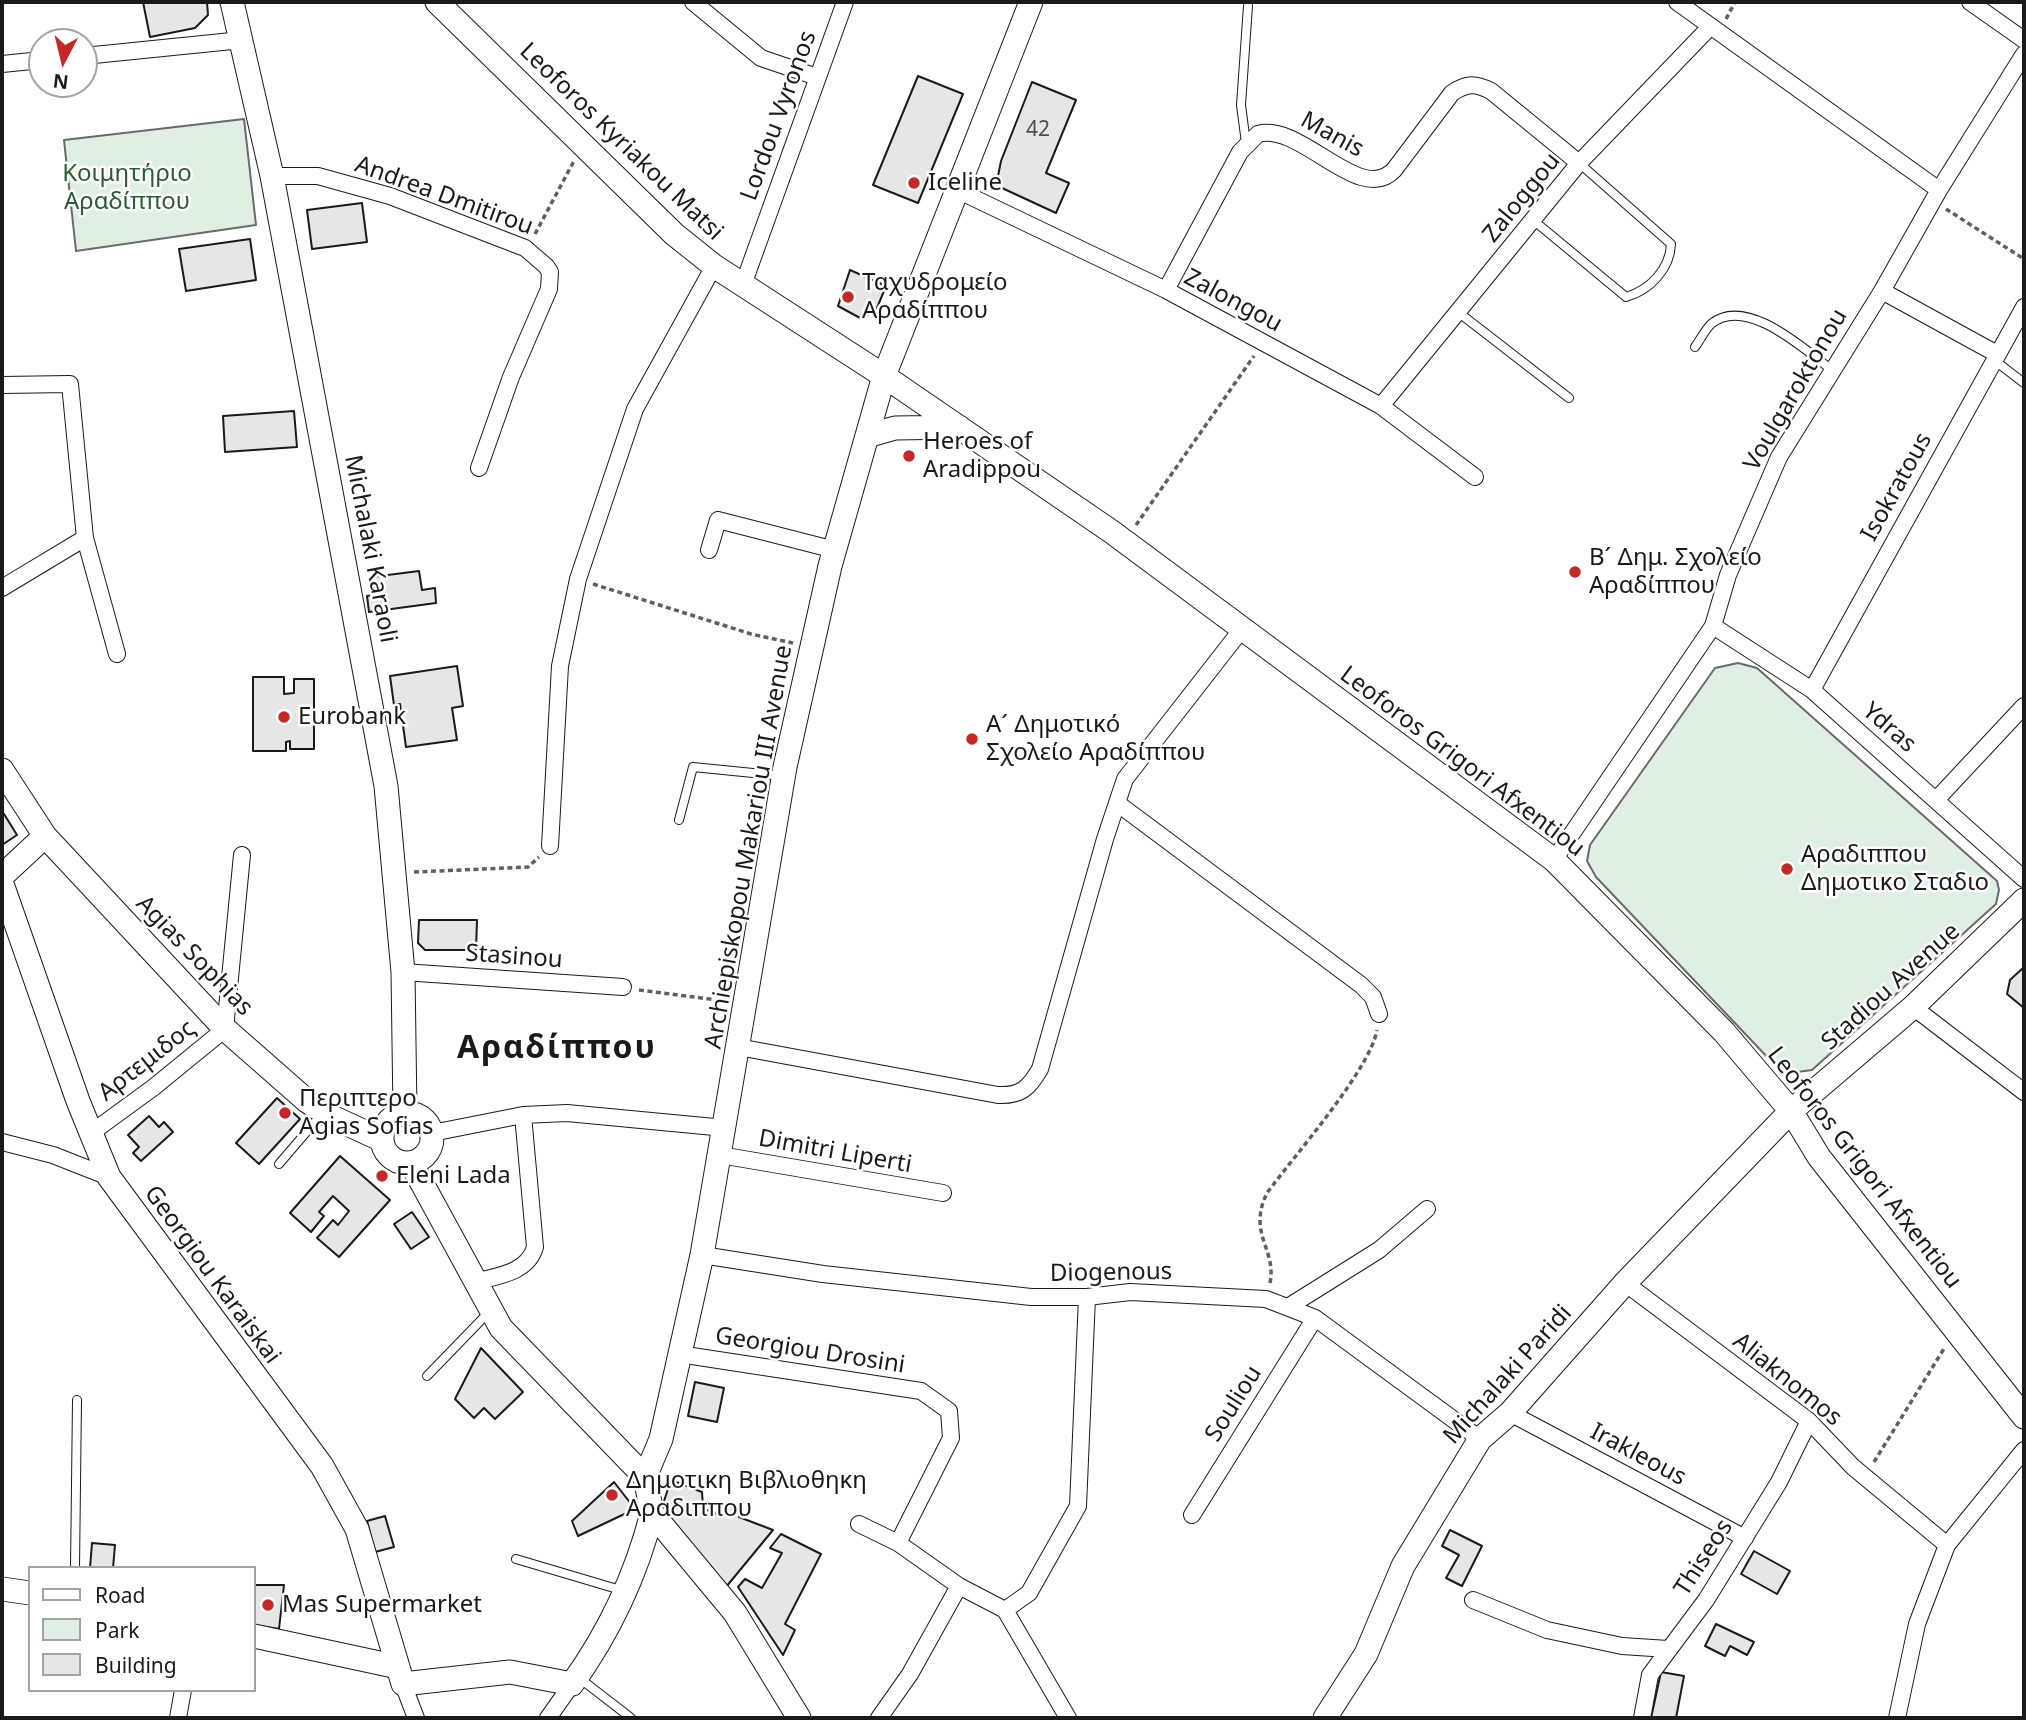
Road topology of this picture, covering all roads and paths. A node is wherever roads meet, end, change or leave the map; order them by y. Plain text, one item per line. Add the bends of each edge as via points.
1 (232, 2) edge
2 (437, 2) edge
3 (693, 2) edge
4 (845, 2) edge
5 (1031, 2) edge
6 (1677, 2) edge
7 (1970, 2) edge
8 (1248, 6) dead end
9 (1709, 28) junction
10 (242, 40) junction
11 (2024, 40) edge
12 (2024, 54) edge
13 (98, 55) edge
14 (28, 61) edge
15 (2, 64) edge
16 (817, 77) junction
17 (1246, 143) junction
18 (583, 144) junction
19 (1579, 163) junction
20 (272, 176) junction
21 (955, 189) junction
22 (1935, 195) junction
23 (1533, 220) junction
24 (527, 249) junction
25 (2024, 259) edge
26 (714, 267) junction
27 (743, 285) junction
28 (1166, 290) junction
29 (1882, 291) junction
30 (2024, 307) edge
31 (1458, 312) junction
32 (1264, 343) junction
33 (1695, 347) dead end
34 (1995, 357) junction
35 (1832, 370) junction
36 (884, 376) junction
37 (2024, 383) edge
38 (2, 385) edge
39 (1569, 398) dead end
40 (1381, 406) junction
41 (959, 427) junction
42 (867, 436) junction
43 (479, 468) dead end
44 (1475, 477) dead end
45 (85, 538) junction
46 (1125, 542) junction
47 (709, 550) dead end
48 (835, 550) junction
49 (578, 579) junction
50 (2, 588) edge
51 (1713, 625) junction
52 (1242, 629) junction
53 (812, 648) junction
54 (117, 654) dead end
55 (1812, 690) junction
56 (2024, 706) edge
57 (2, 770) edge
58 (784, 776) junction
59 (1937, 800) junction
60 (1117, 803) junction
61 (679, 820) dead end
62 (45, 836) junction
63 (550, 846) joint
64 (242, 855) dead end
65 (1554, 860) junction
66 (395, 873) junction
67 (2, 876) edge
68 (2024, 879) edge
69 (2, 884) edge
70 (2024, 900) edge
71 (402, 972) junction
72 (623, 987) joint
73 (745, 1004) junction
74 (1913, 1007) junction
75 (1379, 1014) joint
76 (225, 1029) junction
77 (738, 1047) junction
78 (2024, 1092) edge
79 (1791, 1111) junction
80 (323, 1112) junction
81 (405, 1113) junction
82 (523, 1115) junction
83 (724, 1128) junction
84 (91, 1133) junction
85 (432, 1133) junction
86 (382, 1140) junction
87 (2, 1142) edge
88 (720, 1156) junction
89 (411, 1163) junction
90 (279, 1164) dead end
91 (109, 1177) junction
92 (943, 1193) dead end
93 (1427, 1209) dead end
94 (702, 1255) junction
95 (474, 1282) junction
96 (1625, 1283) junction
97 (1087, 1297) junction
98 (1266, 1299) junction
99 (1288, 1307) junction
100 (490, 1311) junction
101 (1315, 1318) junction
102 (1956, 1330) junction
103 (679, 1354) junction
104 (427, 1376) dead end
105 (77, 1400) dead end
106 (1510, 1413) junction
107 (2024, 1417) edge
108 (1808, 1422) junction
109 (661, 1439) junction
110 (1480, 1439) junction
111 (615, 1446) junction
112 (2024, 1450) edge
113 (645, 1477) junction
114 (1864, 1477) junction
115 (652, 1513) junction
116 (1192, 1515) dead end
117 (859, 1524) dead end
118 (1745, 1538) junction
119 (898, 1543) junction
120 (1947, 1545) junction
121 (516, 1559) dead end
122 (75, 1566) edge
123 (960, 1586) junction
124 (2, 1590) edge
125 (627, 1591) junction
126 (28, 1593) edge
127 (1473, 1600) dead end
128 (1005, 1610) junction
129 (256, 1637) edge
130 (1668, 1650) junction
131 (401, 1676) junction
132 (575, 1680) junction
133 (183, 1692) edge
134 (178, 1718) edge
135 (416, 1718) edge
136 (548, 1718) edge
137 (631, 1718) edge
138 (799, 1718) edge
139 (878, 1718) edge
140 (1068, 1718) edge
141 (1325, 1718) edge
142 (1642, 1718) edge
143 (1896, 1718) edge

1 - 10 main road, Michalaki Karaoli
2 - 18 main road, Leoforos Kyriakou Matsi
3 - 16 street via 761,58
4 - 16 street, Lordou Vyronos
5 - 21 main road, Archiepiskopou Makariou III Avenue
6 - 9 street
7 - 11 street
8 - 17 lane via 1241,105
9 - 19 street, Zaloggou
9 - 22 street
10 - 13 street
10 - 20 main road, Michalaki Karaoli
12 - 22 street, Voulgaroktonou
14 - 15 street
16 - 27 street, Lordou Vyronos
17 - 19 street, Manis via 1258,134 1281,133 1363,179 1382,178 1394,170 1452,93 1474,84 1491,91
17 - 28 street
18 - 24 path
18 - 26 main road, Leoforos Kyriakou Matsi
19 - 23 street, Zaloggou
19 - 23 lane via 1671,244 1671,259 1644,292 1626,297
20 - 24 street, Andrea Dmitirou via 318,176 363,187
20 - 66 main road, Michalaki Karaoli via 372,701
21 - 28 street, Zalongou
21 - 36 main road, Archiepiskopou Makariou III Avenue
22 - 25 path
22 - 29 street, Voulgaroktonou
23 - 31 street, Zaloggou
24 - 43 street, Andrea Dmitirou via 550,272 549,289
26 - 27 main road, Leoforos Kyriakou Matsi
26 - 49 street via 635,409
27 - 36 main road, Leoforos Kyriakou Matsi
28 - 32 street, Zalongou
29 - 34 street
29 - 35 street, Voulgaroktonou
30 - 34 street, Isokratous
31 - 39 lane
31 - 40 street, Zaloggou
32 - 40 street, Zalongou
32 - 46 path
33 - 35 lane via 1711,325 1727,316 1748,316 1783,334
34 - 37 lane
34 - 55 street, Isokratous
35 - 51 street, Voulgaroktonou via 1779,457 1728,575
36 - 41 main road, Leoforos Grigori Afxentiou
36 - 42 main road, Archiepiskopou Makariou III Avenue
38 - 45 street via 70,384
40 - 44 street, Zalongou
41 - 42 main road via 895,428
41 - 46 main road, Leoforos Grigori Afxentiou
42 - 48 main road, Archiepiskopou Makariou III Avenue
45 - 50 street
45 - 54 street
46 - 52 main road, Leoforos Grigori Afxentiou
47 - 48 street via 719,520
48 - 53 main road, Archiepiskopou Makariou III Avenue
49 - 53 path via 751,634
49 - 63 street via 560,666
51 - 55 street, Ydras
51 - 65 street, Voulgaroktonou
52 - 60 street via 1149,745 1125,779
52 - 65 main road, Leoforos Grigori Afxentiou
53 - 58 main road, Archiepiskopou Makariou III Avenue
55 - 59 street, Ydras
56 - 59 street
57 - 62 main road, Agias Sophias
58 - 61 lane via 693,767
58 - 73 main road, Archiepiskopou Makariou III Avenue
59 - 68 street, Ydras
60 - 75 street via 1361,985 1373,997
60 - 77 street via 1040,1069 1024,1091 998,1095
62 - 67 main road
62 - 76 main road, Agias Sophias
63 - 66 path via 528,867
64 - 76 street, Αρτεμιδος
65 - 79 main road, Leoforos Grigori Afxentiou via 1724,1032
66 - 71 main road, Michalaki Karaoli
69 - 84 main road, Georgiou Karaiskai
70 - 74 main road, Stadiou Avenue
71 - 72 street, Stasinou
71 - 81 main road, Michalaki Karaoli
72 - 73 path
73 - 77 main road, Archiepiskopou Makariou III Avenue
74 - 78 street
74 - 79 main road, Stadiou Avenue
75 - 98 path via 1375,1046 1259,1209 1259,1229 1272,1272
76 - 80 main road, Agias Sophias
76 - 84 street, Αρτεμιδος
77 - 83 main road, Archiepiskopou Makariou III Avenue
79 - 96 main road, Michalaki Paridi
79 - 102 main road, Leoforos Grigori Afxentiou via 1819,1157
80 - 86 main road, Agias Sophias
80 - 90 lane
81 - 85 main road via 426,1120
81 - 86 main road via 391,1118
82 - 83 street via 600,1114
82 - 85 street
82 - 95 street via 535,1247 517,1270
83 - 88 main road, Archiepiskopou Makariou III Avenue
84 - 91 main road, Georgiou Karaiskai
85 - 89 main road via 430,1149
86 - 89 main road via 388,1155
87 - 91 street
88 - 92 street, Dimitri Liperti
88 - 94 main road, Archiepiskopou Makariou III Avenue
89 - 95 main road
91 - 131 main road, Georgiou Karaiskai via 322,1466 357,1529
93 - 99 street via 1379,1250
94 - 97 street, Diogenous via 837,1276 1031,1297
94 - 103 main road, Archiepiskopou Makariou III Avenue
95 - 100 main road
96 - 106 main road, Michalaki Paridi
96 - 108 street, Aliaknomos
97 - 98 street, Diogenous via 1130,1292
97 - 128 street via 1078,1506 1029,1593
98 - 99 street, Diogenous
99 - 101 street, Diogenous
100 - 104 lane
100 - 111 main road via 520,1352
101 - 110 street, Diogenous
101 - 116 street, Souliou
102 - 107 main road, Leoforos Grigori Afxentiou
102 - 114 path
103 - 109 main road, Archiepiskopou Makariou III Avenue
103 - 119 street, Georgiou Drosini via 922,1391 950,1411 951,1438
105 - 122 lane
106 - 110 main road, Michalaki Paridi
106 - 118 street, Irakleous
108 - 114 street, Aliaknomos
108 - 118 street, Thiseos
109 - 111 main road via 634,1449
109 - 113 main road, Archiepiskopou Makariou III Avenue
110 - 141 main road, Michalaki Paridi via 1403,1566 1366,1654
111 - 113 main road
112 - 120 street
113 - 115 main road
114 - 120 street, Aliaknomos
115 - 125 main road
115 - 138 main road via 735,1613
117 - 119 street
118 - 130 street, Thiseos
119 - 123 street
120 - 143 street via 1917,1624
121 - 125 lane
123 - 128 street
123 - 139 street via 910,1674
124 - 126 main road
125 - 132 main road via 599,1646
127 - 130 street via 1547,1630 1622,1646
128 - 140 street
129 - 131 main road
130 - 142 street, Thiseos via 1650,1675
131 - 132 main road via 510,1672
131 - 135 street
132 - 136 street
132 - 137 lane
133 - 134 street

